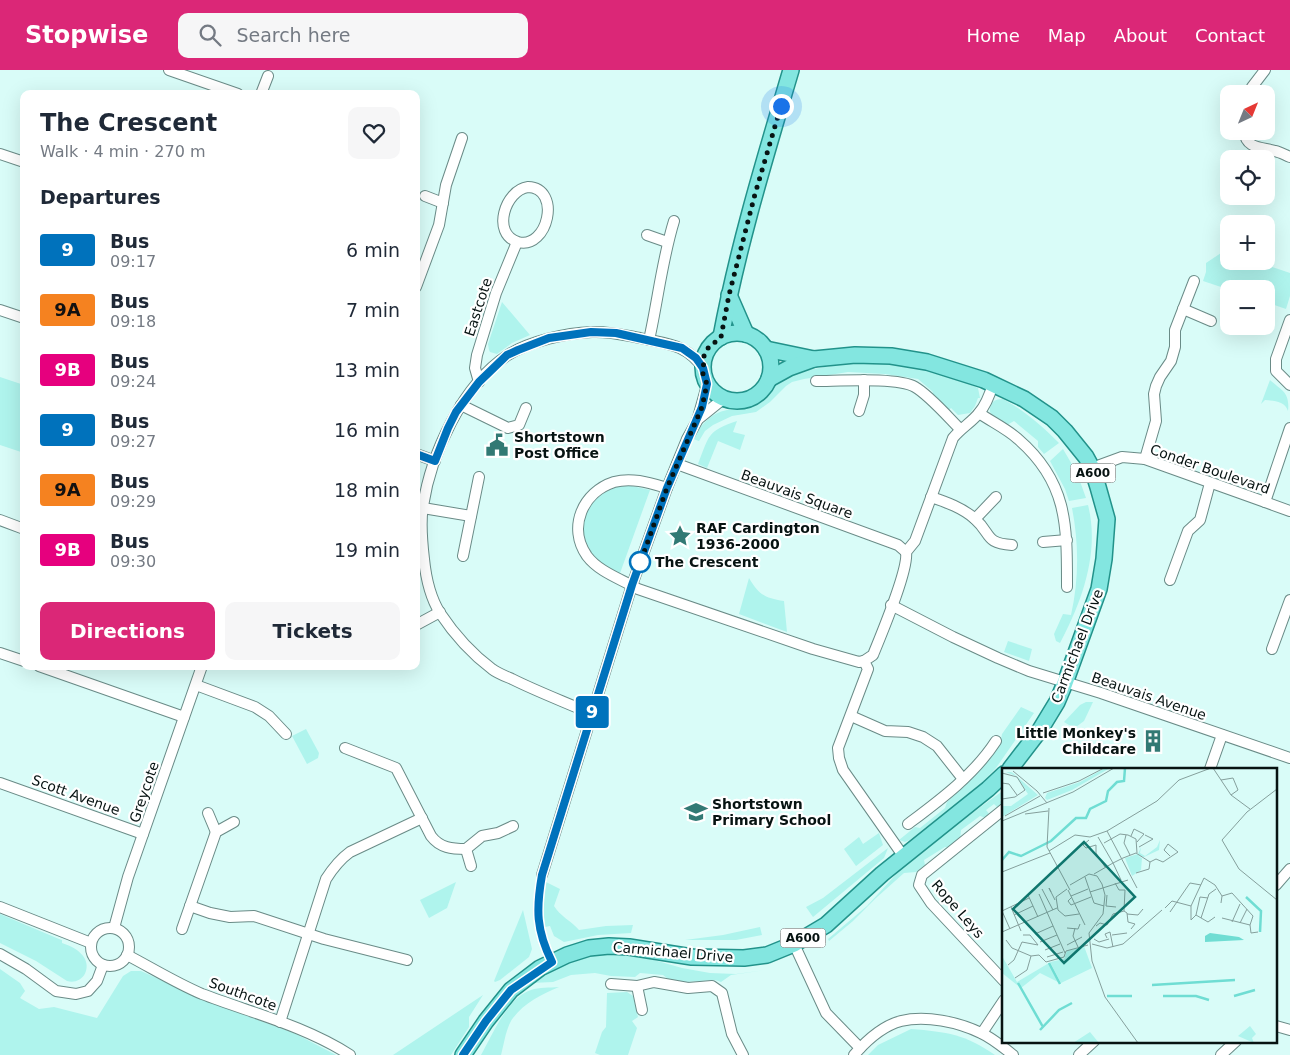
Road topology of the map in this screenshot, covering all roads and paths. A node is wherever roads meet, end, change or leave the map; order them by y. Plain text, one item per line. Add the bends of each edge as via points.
1 (169, 70) edge
2 (791, 70) edge
3 (1264, 70) edge
4 (268, 76) dead end
5 (1253, 85) edge
6 (226, 90) edge
7 (263, 90) edge
8 (462, 138) dead end
9 (1246, 140) edge
10 (0, 154) edge
11 (1290, 157) edge
12 (20, 161) edge
13 (425, 196) dead end
14 (443, 203) junction
15 (674, 222) dead end
16 (647, 235) dead end
17 (517, 242) junction
18 (667, 242) junction
19 (420, 276) edge
20 (1194, 281) dead end
21 (729, 295) junction
22 (1183, 309) junction
23 (0, 310) edge
24 (20, 317) edge
25 (1290, 320) edge
26 (1211, 321) dead end
27 (746, 334) junction
28 (721, 337) junction
29 (649, 340) junction
30 (766, 349) junction
31 (814, 359) junction
32 (703, 368) junction
33 (769, 379) junction
34 (864, 380) junction
35 (816, 381) dead end
36 (479, 382) junction
37 (707, 384) junction
38 (993, 384) junction
39 (1290, 385) edge
40 (723, 399) junction
41 (462, 405) junction
42 (526, 408) dead end
43 (859, 411) dead end
44 (979, 413) junction
45 (697, 421) junction
46 (1290, 428) edge
47 (960, 429) junction
48 (420, 455) edge
49 (1145, 459) junction
50 (435, 461) junction
51 (677, 464) junction
52 (1092, 468) junction
53 (479, 476) dead end
54 (1210, 483) junction
55 (667, 488) junction
56 (931, 497) junction
57 (996, 497) dead end
58 (1265, 502) junction
59 (422, 508) junction
60 (1290, 511) edge
61 (470, 516) junction
62 (975, 519) junction
63 (0, 520) edge
64 (20, 527) edge
65 (1067, 540) junction
66 (1043, 542) dead end
67 (1012, 545) dead end
68 (906, 552) junction
69 (462, 556) dead end
70 (1170, 580) dead end
71 (632, 585) junction
72 (1067, 587) dead end
73 (1290, 600) edge
74 (891, 605) junction
75 (440, 612) junction
76 (420, 622) edge
77 (1286, 622) edge
78 (1272, 649) dead end
79 (0, 653) edge
80 (20, 660) edge
81 (864, 661) junction
82 (50, 670) edge
83 (201, 670) edge
84 (1066, 683) junction
85 (196, 685) junction
86 (592, 714) junction
87 (851, 716) junction
88 (184, 717) junction
89 (286, 734) dead end
90 (1222, 735) junction
91 (996, 741) dead end
92 (345, 748) dead end
93 (1290, 758) edge
94 (1011, 768) edge
95 (1210, 768) edge
96 (1002, 776) edge
97 (963, 779) junction
98 (0, 783) edge
99 (1002, 812) edge
100 (208, 813) dead end
101 (422, 818) junction
102 (234, 822) dead end
103 (908, 824) dead end
104 (513, 826) dead end
105 (216, 832) junction
106 (143, 834) junction
107 (466, 849) junction
108 (904, 857) junction
109 (471, 866) dead end
110 (1290, 869) edge
111 (542, 875) dead end
112 (1278, 883) edge
113 (190, 906) junction
114 (0, 907) edge
115 (114, 928) junction
116 (182, 930) dead end
117 (308, 934) junction
118 (91, 943) junction
119 (794, 944) junction
120 (0, 954) edge
121 (127, 955) junction
122 (408, 960) dead end
123 (103, 965) junction
124 (1002, 979) edge
125 (611, 984) dead end
126 (637, 986) junction
127 (1002, 1003) edge
128 (642, 1010) dead end
129 (280, 1022) junction
130 (982, 1033) junction
131 (1093, 1042) edge
132 (1233, 1042) edge
133 (857, 1052) edge
134 (350, 1055) edge
135 (463, 1055) edge
136 (743, 1055) edge
137 (1013, 1055) edge
138 (1079, 1055) edge
139 (1221, 1055) edge

1 - 6 street
2 - 21 main road
3 - 5 street
4 - 7 street
8 - 14 street
9 - 11 street via 1256,148
10 - 12 street
13 - 14 street
14 - 19 street
15 - 18 street
16 - 18 street
17 - 17 street via 503,228 502,220 512,195 521,188 532,187 546,198 546,222 538,237 528,243
17 - 36 street, Eastcote via 496,293 477,355 475,368
18 - 29 street
20 - 22 street
21 - 27 main road
21 - 28 main road
22 - 26 street
22 - 49 street via 1175,330 1171,361 1156,386 1156,422
23 - 24 street
25 - 39 street via 1276,359 1276,371
27 - 28 main road via 733,333
27 - 30 main road via 761,342
28 - 32 main road via 707,349
29 - 32 street via 682,348
29 - 36 street via 591,332 549,338 507,355
30 - 31 main road, Carmichael Drive / A600
30 - 33 main road via 770,359
31 - 33 main road, Carmichael Drive / A600
31 - 38 main road, Carmichael Drive / A600 via 892,356 948,367
32 - 37 main road
33 - 40 main road via 764,389 750,398 734,402
34 - 35 street
34 - 43 street
34 - 47 street via 908,384 917,388
36 - 41 street
37 - 40 main road
37 - 45 street
38 - 44 street
38 - 52 main road, Carmichael Drive / A600 via 1052,418 1079,447
40 - 45 street
41 - 42 street via 508,428 518,425
41 - 50 street via 448,428
44 - 47 street
44 - 65 street via 1017,438 1042,462 1062,507
45 - 51 street
46 - 58 street
47 - 56 street via 953,438
48 - 50 street
49 - 52 street, Conder Boulevard via 1122,456
49 - 54 street, Conder Boulevard
50 - 59 street
51 - 55 street
51 - 68 street, Beauvais Square via 898,545
52 - 84 main road, Carmichael Drive / A600 via 1107,519 1104,559 1099,589
53 - 61 street
54 - 58 street, Conder Boulevard
54 - 70 street via 1200,520 1188,530
55 - 71 street
55 - 71 street via 630,480 615,482 589,500 580,512 577,527 587,555 613,576
56 - 62 street via 949,503
56 - 68 street via 915,540
57 - 62 street
58 - 60 street, Conder Boulevard
59 - 61 street
59 - 75 street via 426,571 430,594
61 - 69 street
62 - 67 street via 997,544
63 - 64 street
65 - 66 street
65 - 72 street
68 - 74 street via 907,559
71 - 81 street via 813,649
71 - 86 street
73 - 77 street
74 - 81 street via 873,655
74 - 84 street, Beauvais Avenue via 998,658
75 - 76 street
75 - 86 street via 468,648 493,670
77 - 78 street
79 - 80 street
81 - 87 street via 868,669
82 - 88 street
83 - 85 street, Greycote
84 - 90 street, Beauvais Avenue
84 - 94 main road, Carmichael Drive / A600 via 1040,730
85 - 88 street, Greycote
85 - 89 street via 255,706
86 - 111 street
87 - 97 street via 885,731 908,732 923,737 937,746
87 - 108 street via 838,748 843,770
88 - 106 street, Greycote
90 - 93 street, Beauvais Avenue
90 - 95 street
91 - 97 street
92 - 101 street via 396,768
96 - 108 main road, Carmichael Drive / A600
97 - 103 street
98 - 106 street, Scott Avenue
99 - 124 street, Rope Leys via 922,874 918,885
100 - 105 street
101 - 107 street via 435,842
101 - 117 street via 341,859 326,879
102 - 105 street
104 - 107 street via 482,836
105 - 113 street
106 - 115 street, Greycote
107 - 109 street
108 - 119 main road, Carmichael Drive / A600 via 826,925
110 - 112 street
113 - 116 street
113 - 117 street via 230,917 254,916
114 - 118 street
115 - 118 street via 101,930
115 - 121 street via 123,932 128,940
117 - 122 street
117 - 129 street
118 - 123 street via 93,955
119 - 133 street via 826,1013
119 - 135 main road, Carmichael Drive / A600 via 767,955 732,958 609,946 567,954 511,990
120 - 123 street via 56,990 76,994 88,991 97,981
121 - 123 street via 116,965
121 - 129 street, Southcote via 194,990
125 - 126 street
126 - 128 street
126 - 136 street via 654,982 717,989 722,993 732,1034
127 - 130 street
129 - 134 street, Southcote via 312,1034
130 - 133 street via 958,1024 917,1019 881,1030
130 - 137 street
131 - 138 street
132 - 139 street

